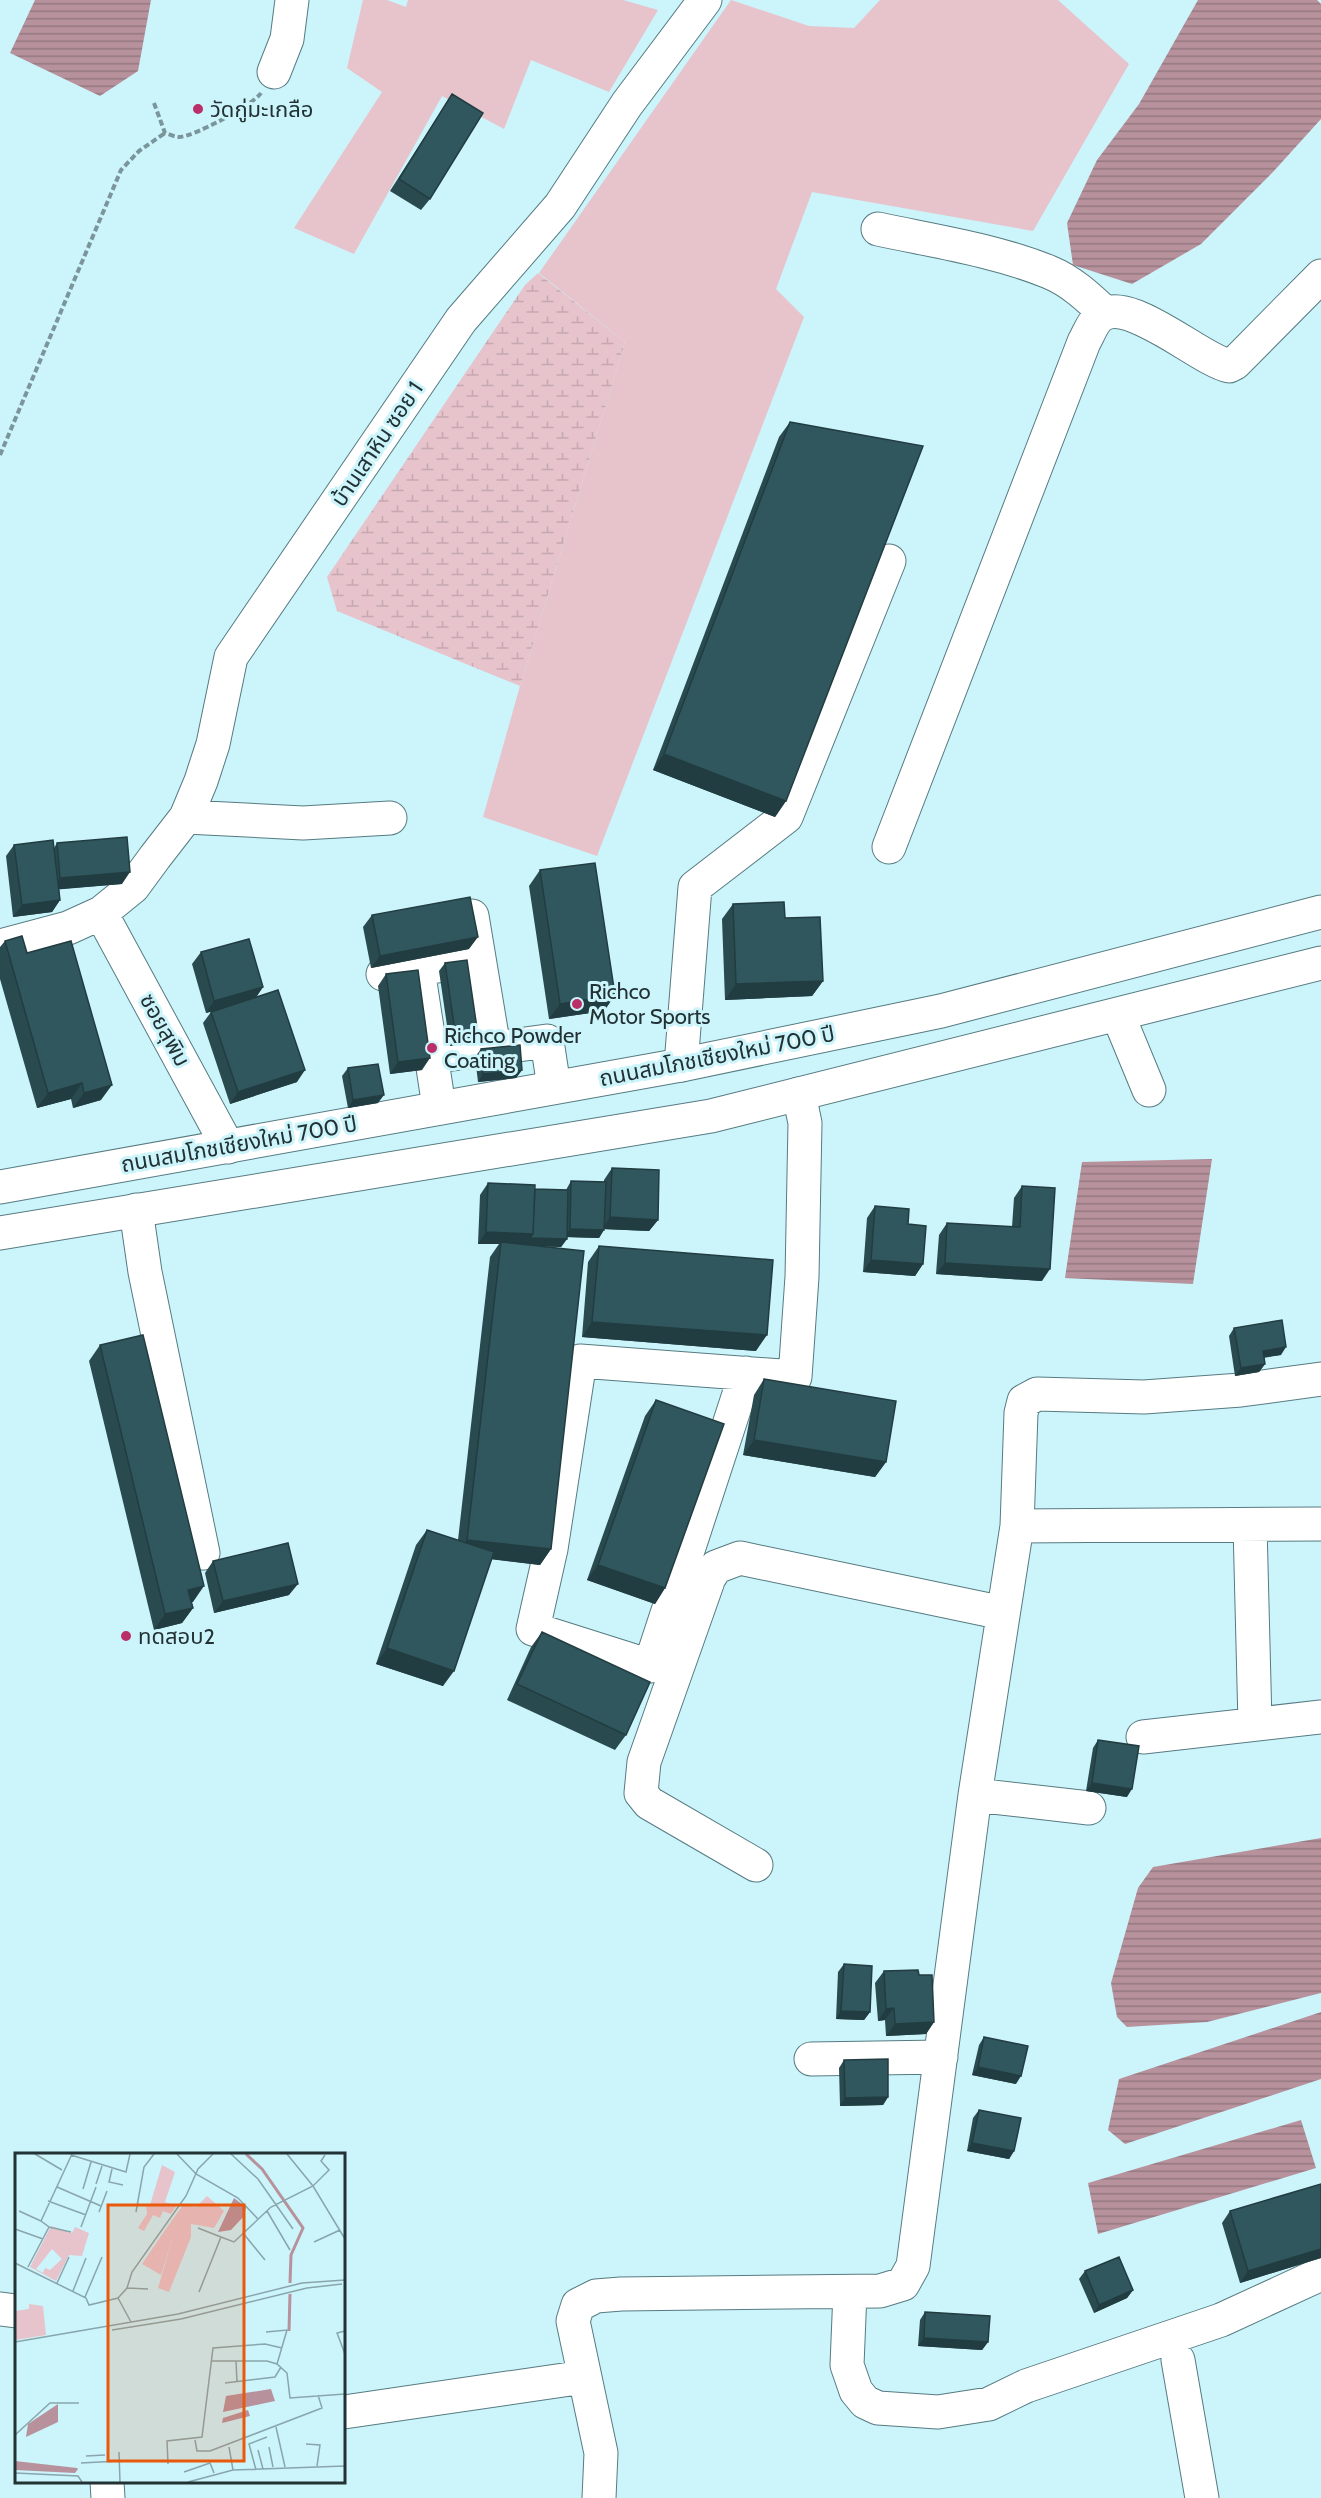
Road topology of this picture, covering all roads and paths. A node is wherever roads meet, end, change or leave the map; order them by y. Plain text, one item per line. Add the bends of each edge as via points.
1 (292, 0) edge
2 (705, 0) edge
3 (274, 72) joint
4 (154, 103) dead end
5 (165, 133) junction
6 (878, 229) dead end
7 (1321, 278) edge
8 (1105, 313) junction
9 (0, 455) edge
10 (889, 561) edge
11 (186, 817) junction
12 (390, 818) dead end
13 (889, 848) dead end
14 (1321, 912) edge
15 (101, 913) junction
16 (472, 915) edge
17 (0, 946) edge
18 (479, 960) junction
19 (1321, 963) edge
20 (418, 969) junction
21 (383, 974) dead end
22 (1118, 1014) junction
23 (494, 1048) junction
24 (431, 1057) junction
25 (681, 1065) junction
26 (554, 1087) junction
27 (1149, 1090) dead end
28 (799, 1094) junction
29 (439, 1107) junction
30 (228, 1147) junction
31 (0, 1187) edge
32 (136, 1210) junction
33 (0, 1233) edge
34 (746, 1373) junction
35 (1321, 1379) edge
36 (1321, 1524) edge
37 (1250, 1525) junction
38 (1017, 1526) junction
39 (203, 1553) dead end
40 (1003, 1614) junction
41 (1321, 1717) edge
42 (1255, 1724) junction
43 (1143, 1737) dead end
44 (975, 1795) junction
45 (1089, 1808) dead end
46 (756, 1865) dead end
47 (941, 2057) junction
48 (811, 2059) dead end
49 (1321, 2274) edge
50 (850, 2292) junction
51 (1178, 2360) dead end
52 (584, 2377) junction
53 (345, 2412) edge
54 (107, 2483) edge
55 (108, 2498) edge
56 (599, 2498) edge
57 (1202, 2498) edge

1 - 3 street via 287,39
2 - 11 street, บ้านเสาหิน ซอย 1 via 627,104 560,207 462,320 231,657 213,744
3 - 5 path via 259,97 217,123 179,137
4 - 5 path
5 - 9 path via 120,170
6 - 8 street via 1050,273 1079,289
7 - 8 street via 1229,366 1136,315 1120,310
8 - 13 street via 1097,318 1084,342
10 - 25 street via 786,817 695,887
11 - 12 street via 303,823
11 - 15 street, บ้านเสาหิน ซอย 1 via 133,887
14 - 25 street, ถนนสมโภชเชียงใหม่ 700 ปี via 941,1011
15 - 17 street, บ้านเสาหิน ซอย 1 via 68,928
15 - 30 street, ซอยสุพิม
16 - 18 street
18 - 20 street
18 - 23 street
19 - 22 street
20 - 21 street
20 - 24 street
22 - 27 street
22 - 28 street
23 - 24 street
23 - 26 street via 547,1041
24 - 29 street
25 - 26 street, ถนนสมโภชเชียงใหม่ 700 ปี
26 - 29 street, ถนนสมโภชเชียงใหม่ 700 ปี
28 - 32 street via 711,1116
28 - 34 street via 805,1124 802,1277 795,1377
29 - 30 street, ถนนสมโภชเชียงใหม่ 700 ปี
30 - 31 street, ถนนสมโภชเชียงใหม่ 700 ปี
32 - 33 street
32 - 39 street via 145,1272
34 - 34 street via 580,1361 551,1549 533,1629 650,1666
35 - 38 street via 1144,1397 1037,1394 1024,1401 1021,1413
36 - 37 street
37 - 38 street
37 - 42 street
38 - 40 street
40 - 44 street
40 - 46 street via 740,1558 716,1567 644,1762 641,1793 650,1803
41 - 42 street
42 - 43 street
44 - 45 street
44 - 47 street
47 - 48 street
47 - 50 street via 913,2266 903,2284 880,2291
49 - 50 street via 1221,2320 1026,2386 989,2404 939,2412 878,2408 865,2402 856,2391 847,2365
50 - 52 street via 596,2296 578,2306 573,2321
51 - 57 street
52 - 53 street
52 - 56 street via 601,2453
54 - 55 street

